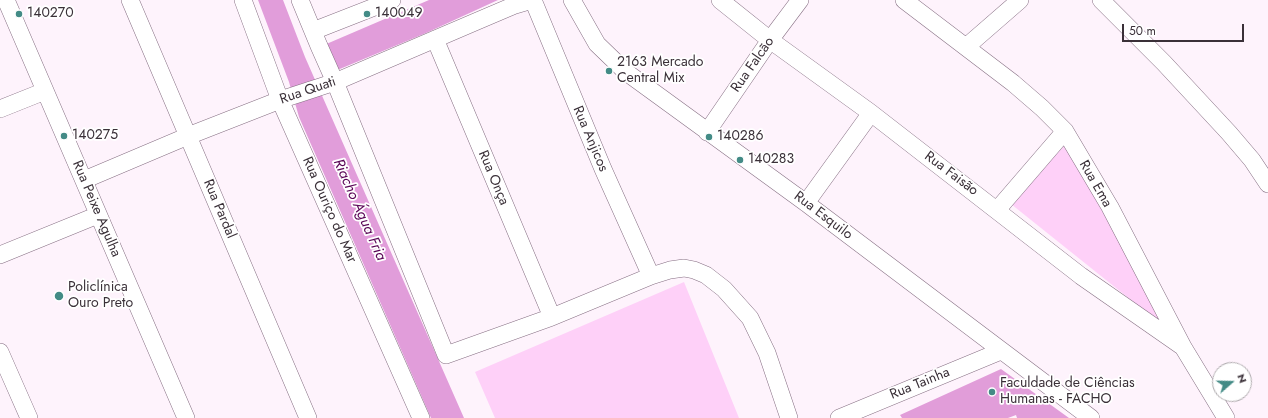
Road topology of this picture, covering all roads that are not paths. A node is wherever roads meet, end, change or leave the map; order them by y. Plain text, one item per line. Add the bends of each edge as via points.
1 (6, 0) edge
2 (130, 0) edge
3 (243, 0) edge
4 (300, 0) edge
5 (392, 0) edge
6 (532, 0) edge
7 (572, 0) edge
8 (720, 0) edge
9 (800, 0) edge
10 (904, 0) edge
11 (1020, 0) edge
12 (1101, 0) edge
13 (316, 38) junction
14 (435, 39) junction
15 (770, 40) junction
16 (966, 47) junction
17 (333, 82) junction
18 (44, 91) junction
19 (285, 98) junction
20 (0, 109) edge
21 (871, 113) junction
22 (1065, 131) junction
23 (707, 132) junction
24 (188, 136) junction
25 (84, 180) junction
26 (1268, 184) edge
27 (806, 203) junction
28 (997, 210) junction
29 (98, 215) junction
30 (0, 255) edge
31 (651, 276) junction
32 (552, 317) junction
33 (1183, 347) junction
34 (1001, 351) junction
35 (0, 352) edge
36 (6, 379) edge
37 (29, 418) edge
38 (186, 418) edge
39 (308, 418) edge
40 (421, 418) edge
41 (789, 418) edge
42 (839, 418) edge
43 (1091, 418) edge
44 (1226, 418) edge

1 - 18 street, Rua Peixe Agulha
2 - 24 street, Rua Pardal
3 - 19 street, Rua Ouriço do Mar
4 - 13 street
5 - 13 street
6 - 14 street, Rua Quati
6 - 31 street, Rua Anjicos
7 - 23 street, Rua Esquilo via 597,44 626,72
8 - 15 street, Rua Faisão
9 - 15 street, Rua Falcão
10 - 16 street, Rua Ema
11 - 16 street
12 - 26 street via 1229,132
13 - 17 street
14 - 17 street, Rua Quati
14 - 32 street, Rua Onça
15 - 21 street, Rua Faisão
15 - 23 street, Rua Falcão
16 - 22 street, Rua Ema via 1042,108
17 - 19 street, Rua Quati
17 - 32 street via 446,355
18 - 20 street
18 - 25 street, Rua Peixe Agulha
19 - 24 street, Rua Quati
19 - 40 street, Rua Ouriço do Mar
21 - 27 street
21 - 28 street, Rua Faisão
22 - 28 street
22 - 33 street, Rua Ema via 1110,207
23 - 27 street, Rua Esquilo
24 - 25 street, Rua Quati
24 - 39 street, Rua Pardal
25 - 29 street, Rua Peixe Agulha
27 - 34 street, Rua Esquilo
28 - 33 street, Rua Faisão via 1081,276
29 - 30 street
29 - 38 street, Rua Peixe Agulha
31 - 32 street
31 - 41 street via 684,268 706,275 724,289 750,318 767,353
33 - 44 street, Rua Ema
34 - 42 street, Rua Tainha
34 - 43 street, Rua Esquilo
35 - 36 street
36 - 37 street

